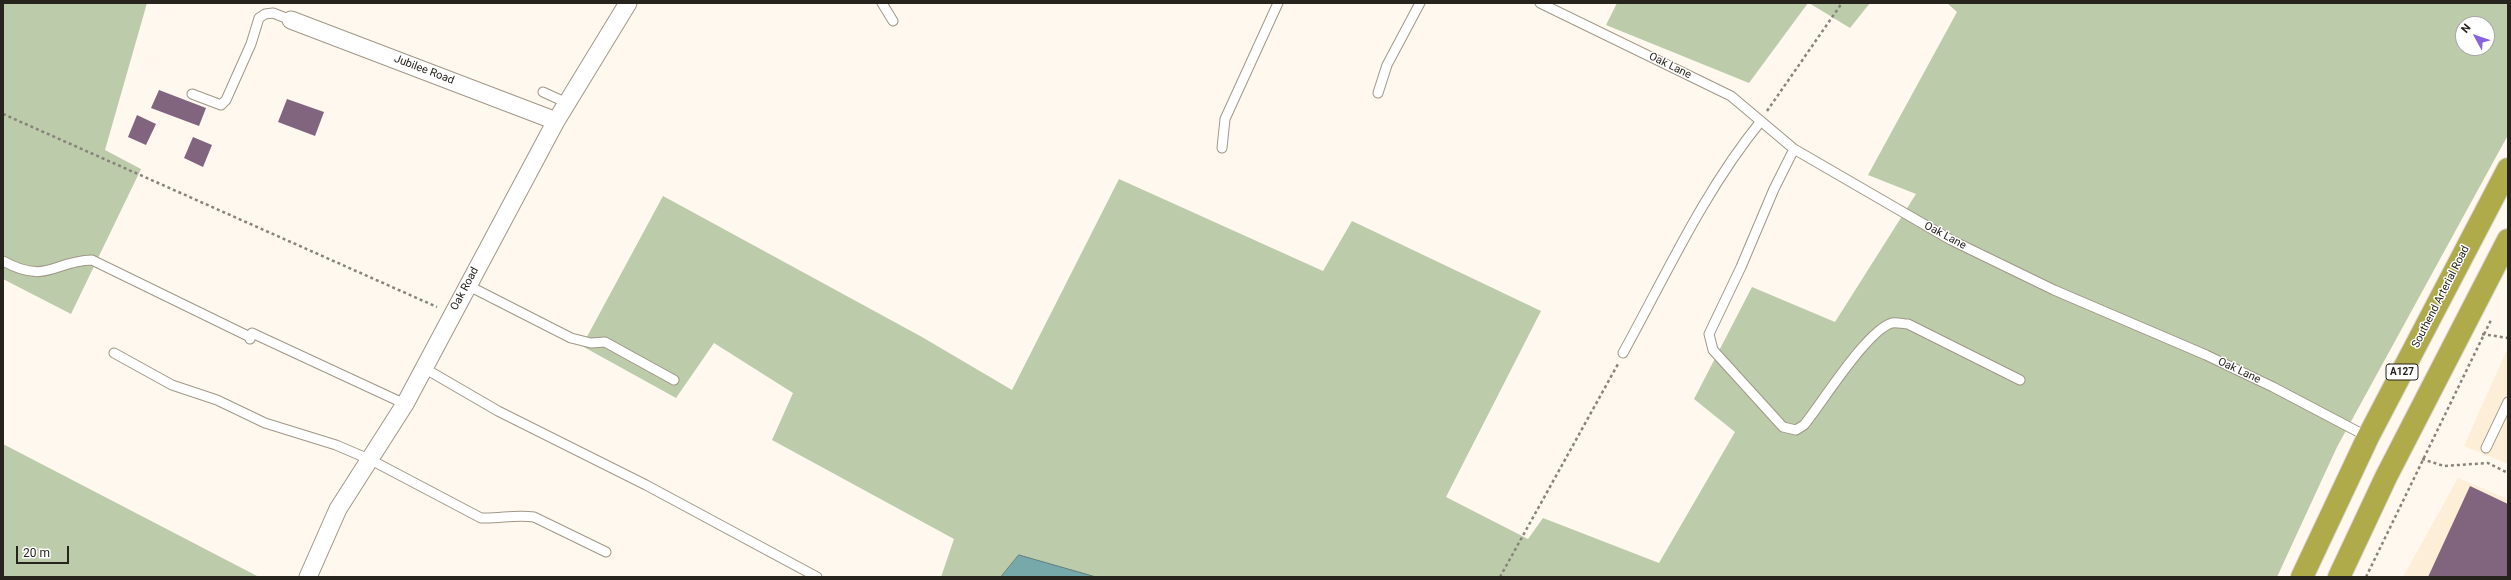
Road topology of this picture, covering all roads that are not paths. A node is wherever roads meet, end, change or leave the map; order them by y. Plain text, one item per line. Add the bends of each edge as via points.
1 (628, 3) edge
2 (882, 3) edge
3 (1278, 3) edge
4 (1420, 3) edge
5 (1540, 3) edge
6 (291, 20) joint
7 (893, 21) dead end
8 (543, 92) dead end
9 (1378, 93) dead end
10 (192, 94) dead end
11 (567, 103) junction
12 (556, 121) junction
13 (1760, 121) junction
14 (1222, 148) dead end
15 (1794, 149) junction
16 (2508, 169) edge
17 (2508, 240) edge
18 (3, 261) edge
19 (467, 285) junction
20 (114, 352) dead end
21 (1624, 353) road end
22 (424, 368) junction
23 (674, 380) dead end
24 (2020, 380) dead end
25 (2508, 402) edge
26 (405, 404) junction
27 (2368, 438) junction
28 (2486, 448) dead end
29 (371, 460) junction
30 (606, 552) dead end
31 (308, 577) edge
32 (817, 577) edge
33 (2302, 577) edge
34 (2339, 577) edge

1 - 11 street, Oak Road
2 - 7 lane
3 - 14 lane via 1225,119
4 - 9 lane via 1387,66
5 - 13 lane, Oak Lane via 1731,96
6 - 10 lane via 273,13 258,18 251,44 226,100 221,105
6 - 12 street, Jubilee Road
8 - 11 lane
11 - 12 street, Oak Road
12 - 19 street, Oak Road
13 - 15 lane, Oak Lane
13 - 21 lane via 1744,141 1703,206
15 - 24 lane via 1709,334 1713,350 1783,427 1796,430 1804,425 1863,347 1879,330 1893,322 1908,324
15 - 27 lane, Oak Lane via 1951,240 2054,290 2213,358
16 - 27 highway, Southend Arterial Road / A127
17 - 34 highway, A127
18 - 26 lane via 33,273 50,271 82,260 92,260 249,340 252,333
19 - 22 street, Oak Road
19 - 23 lane via 571,338 591,343 604,342
20 - 29 lane via 172,385 217,400 265,423 336,445
22 - 26 street, Oak Road
22 - 32 lane via 505,414 646,485
25 - 28 lane
26 - 29 street, Oak Road
27 - 33 highway, Southend Arterial Road / A127
29 - 30 lane via 481,518 497,519 522,514 534,517
29 - 31 street, Oak Road via 338,509

